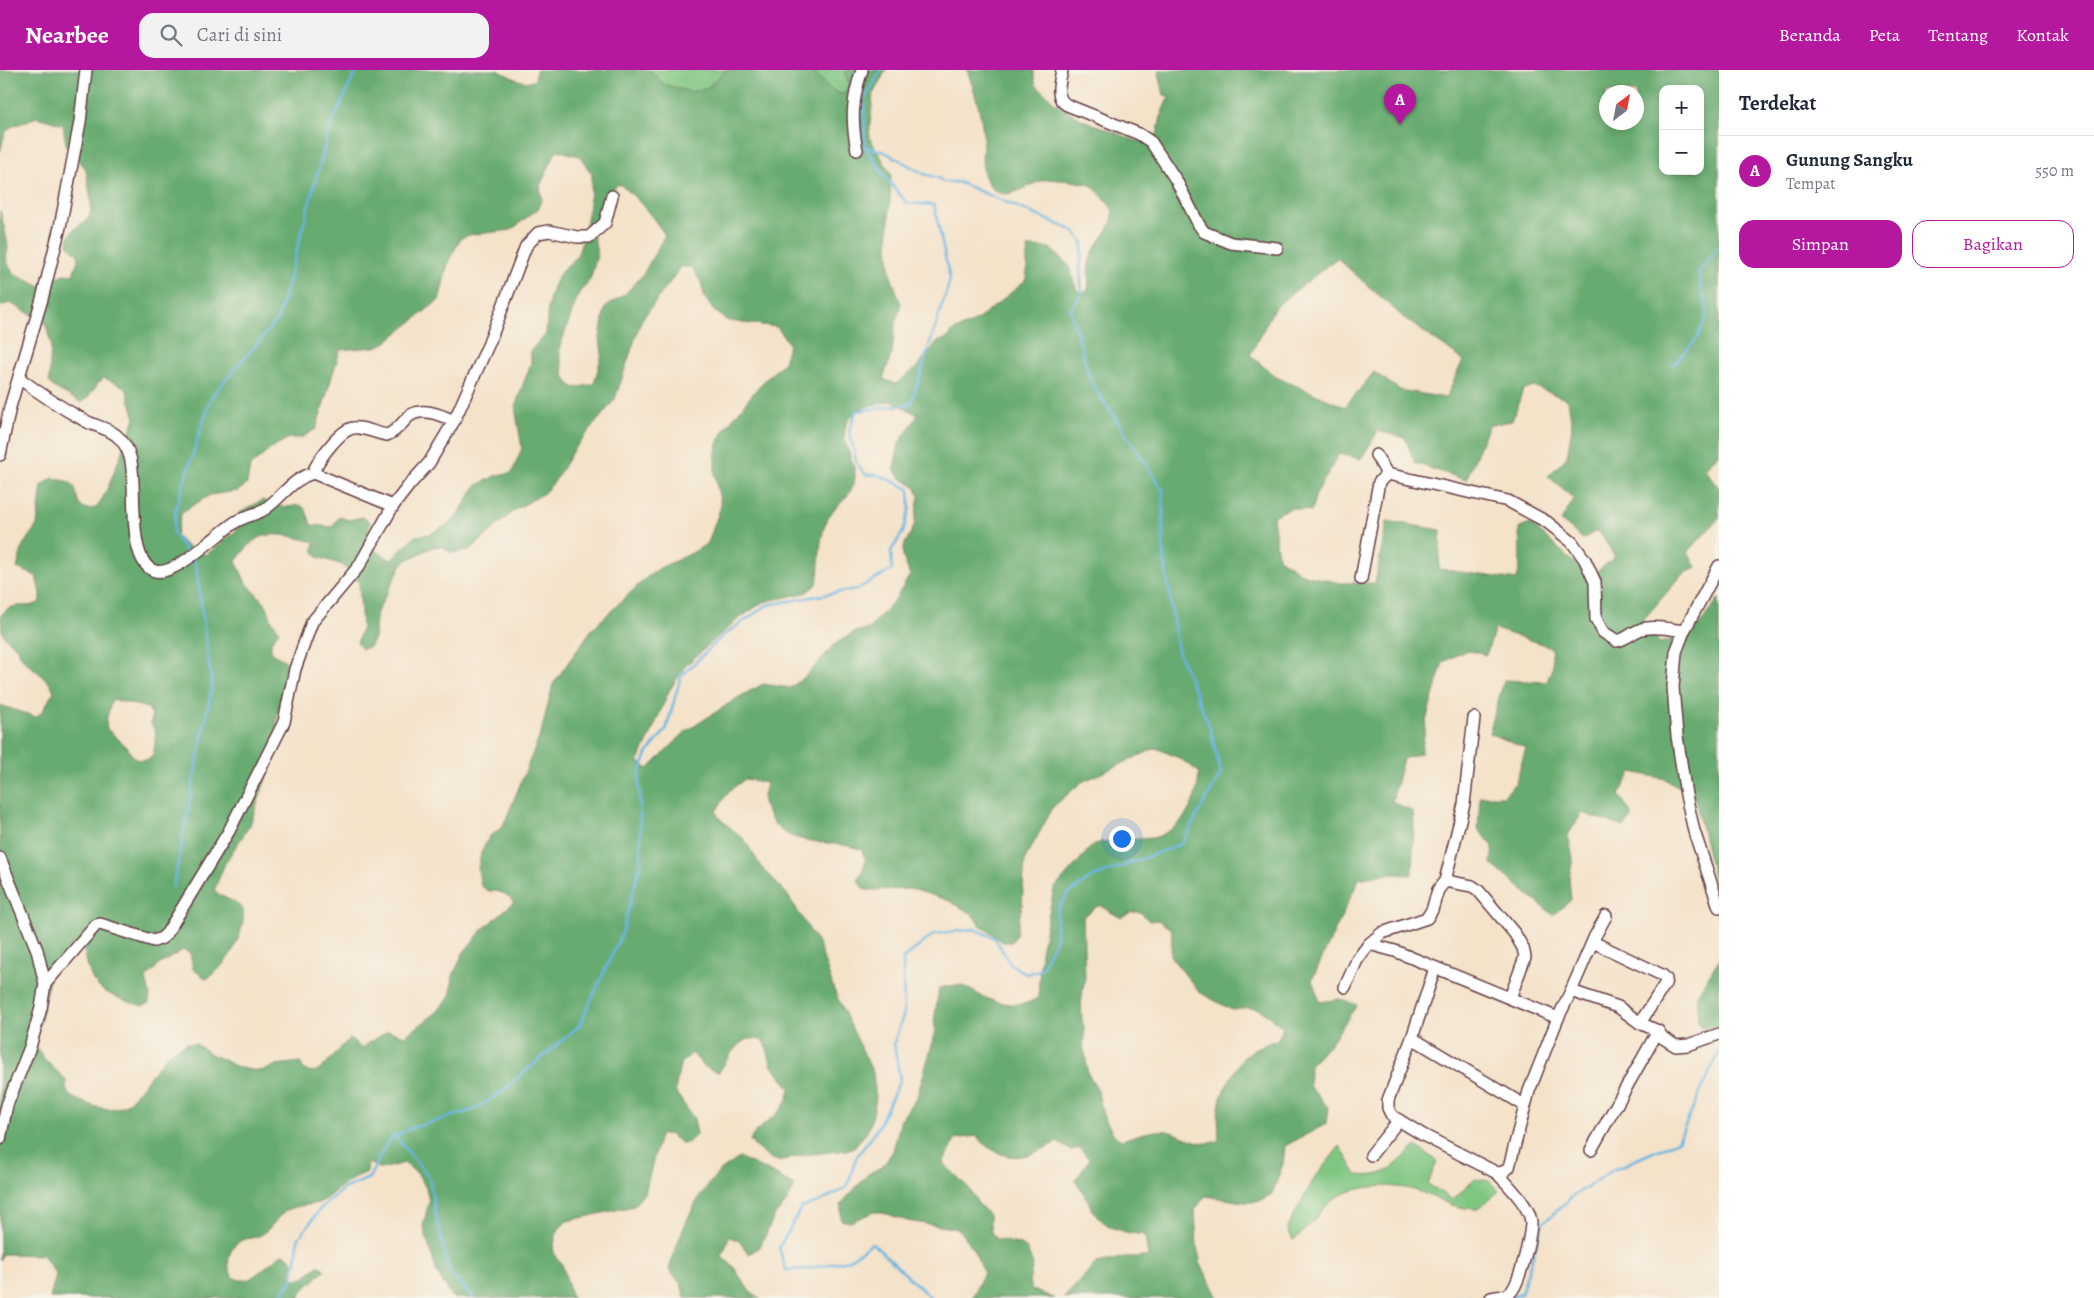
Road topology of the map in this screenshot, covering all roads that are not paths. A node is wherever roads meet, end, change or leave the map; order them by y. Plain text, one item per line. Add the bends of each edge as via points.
1 (86, 70) edge
2 (862, 70) edge
3 (1062, 70) edge
4 (857, 150) dead end
5 (612, 196) dead end
6 (1277, 248) dead end
7 (18, 378) junction
8 (454, 421) junction
9 (0, 455) edge
10 (1376, 455) dead end
11 (313, 473) junction
12 (1387, 474) junction
13 (393, 506) junction
14 (1719, 566) edge
15 (1361, 579) dead end
16 (1684, 631) junction
17 (1474, 718) dead end
18 (0, 858) edge
19 (1445, 881) junction
20 (1719, 907) edge
21 (1606, 916) dead end
22 (1593, 942) junction
23 (1369, 944) junction
24 (1434, 968) junction
25 (45, 984) junction
26 (1345, 987) dead end
27 (1572, 991) junction
28 (1510, 998) junction
29 (1558, 1018) junction
30 (1640, 1023) junction
31 (1658, 1031) junction
32 (1719, 1034) edge
33 (1412, 1038) junction
34 (1524, 1105) junction
35 (1399, 1120) junction
36 (0, 1139) edge
37 (1591, 1150) dead end
38 (1371, 1155) dead end
39 (1497, 1173) junction
40 (1491, 1298) edge

1 - 7 street via 80,122 60,227
2 - 4 street via 852,124
3 - 6 street via 1060,100 1151,142 1204,232 1231,243
5 - 8 street via 604,223 589,237 549,231 538,233 526,246 489,343
7 - 9 street
7 - 11 street via 78,417 117,436 126,446 131,459 140,556 146,566 157,572 200,551 236,522 266,509 302,476
8 - 11 street via 437,413 417,412 387,435 354,428 343,432 316,464
8 - 13 street via 429,462
10 - 12 street
11 - 13 street
12 - 15 street via 1379,482
12 - 16 street via 1508,501 1547,522 1572,542 1585,560 1595,582 1596,619 1603,632 1617,641 1625,640 1640,630 1667,628
13 - 25 street via 359,566 312,622 295,669 284,722 229,831 167,933 154,941 96,925
14 - 16 street
16 - 20 street via 1673,672 1677,736 1694,831
17 - 19 street via 1464,804
18 - 25 street via 37,950
19 - 23 street via 1427,918 1382,933
19 - 28 street via 1478,890 1520,940 1524,957
21 - 22 street
22 - 27 street
22 - 30 street via 1666,979
23 - 24 street
23 - 26 street via 1357,960
24 - 28 street
24 - 33 street
25 - 36 street via 30,1047 7,1105
27 - 29 street
27 - 30 street via 1618,1007
28 - 29 street
29 - 34 street
30 - 31 street
31 - 32 street via 1671,1044 1682,1046
31 - 37 street
33 - 34 street
33 - 35 street via 1388,1100 1392,1116
34 - 39 street via 1509,1167
35 - 38 street
35 - 39 street
39 - 40 street via 1532,1218 1522,1266 1513,1290 1504,1296

